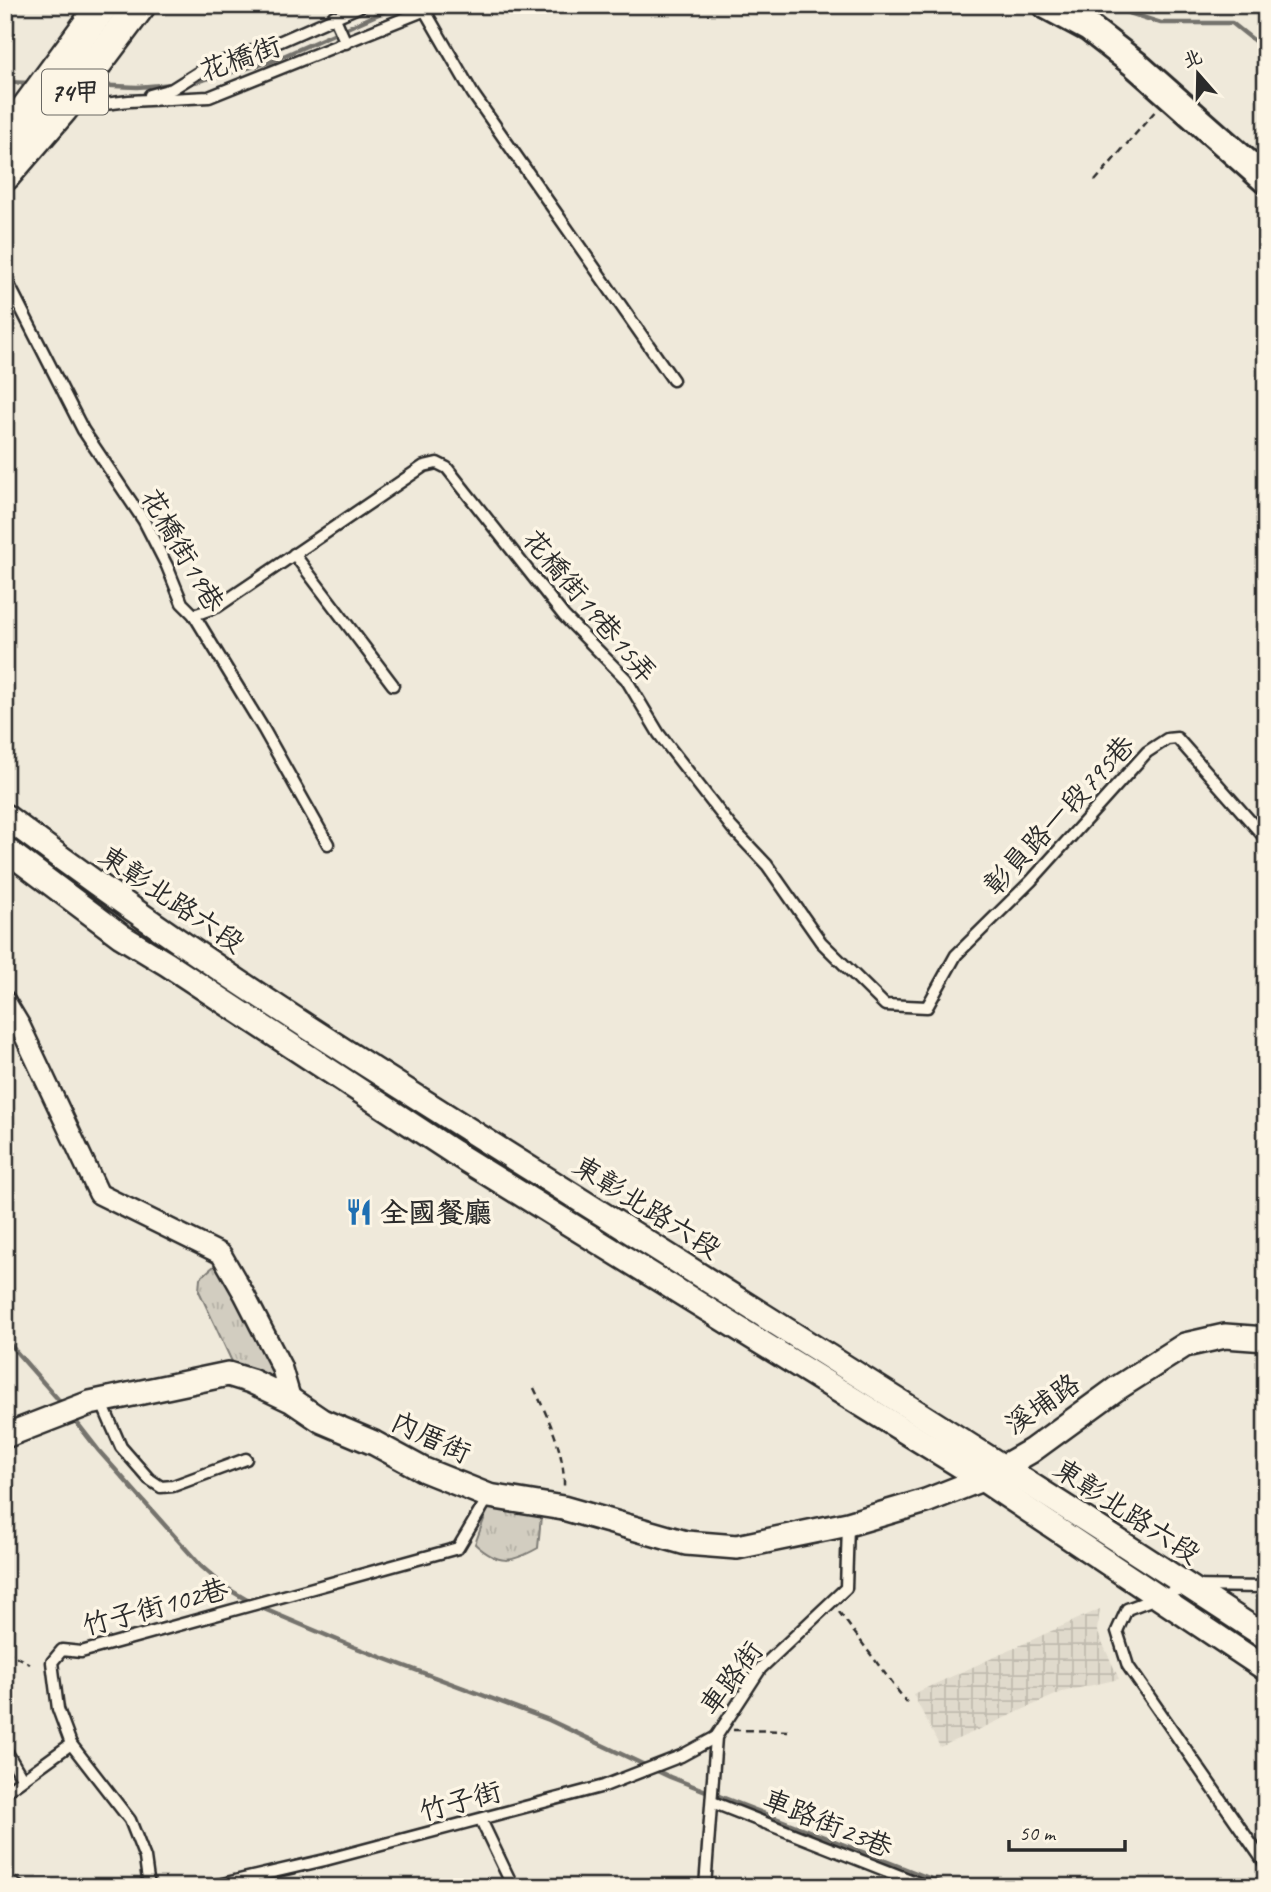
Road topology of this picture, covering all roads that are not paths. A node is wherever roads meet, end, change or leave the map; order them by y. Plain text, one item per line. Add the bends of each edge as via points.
1 (103, 5) edge
2 (140, 5) edge
3 (363, 5) edge
4 (438, 5) edge
5 (1046, 5) edge
6 (425, 12) junction
7 (334, 16) junction
8 (346, 43) junction
9 (129, 101) junction
10 (36, 111) edge
11 (5, 138) edge
12 (5, 174) edge
13 (1266, 180) edge
14 (5, 277) edge
15 (673, 380) dead end
16 (294, 554) junction
17 (194, 615) junction
18 (393, 685) dead end
19 (5, 816) edge
20 (1266, 839) edge
21 (328, 844) dead end
22 (5, 849) edge
23 (5, 1001) edge
24 (927, 1007) joint
25 (1266, 1339) edge
26 (291, 1400) junction
27 (101, 1401) junction
28 (5, 1436) edge
29 (246, 1459) dead end
30 (1003, 1466) junction
31 (982, 1479) junction
32 (489, 1496) junction
33 (848, 1524) junction
34 (1188, 1586) junction
35 (1266, 1587) edge
36 (1156, 1598) junction
37 (1266, 1637) edge
38 (1266, 1669) edge
39 (719, 1732) junction
40 (71, 1744) junction
41 (5, 1749) edge
42 (22, 1777) junction
43 (5, 1792) edge
44 (712, 1802) junction
45 (481, 1820) junction
46 (1266, 1865) edge
47 (5, 1880) edge
48 (233, 1883) edge
49 (19, 1887) edge
50 (149, 1887) edge
51 (209, 1887) edge
52 (513, 1887) edge
53 (705, 1887) edge
54 (928, 1887) edge

1 - 10 main road, 74甲
2 - 10 main road, 74甲
3 - 7 lane
4 - 6 lane, 花橋街
5 - 13 main road via 1089,28
6 - 8 lane, 花橋街
6 - 15 lane via 473,94
7 - 8 lane
7 - 9 lane via 281,41 207,66 172,89
8 - 9 lane, 花橋街 via 209,97
9 - 10 lane, 花橋街
10 - 11 main road, 74甲
10 - 12 main road, 74甲
14 - 17 lane, 花橋街19巷 via 83,430 144,521 182,603
16 - 17 lane, 花橋街19巷15弄 via 217,607
16 - 18 lane
16 - 24 lane, 花橋街19巷15弄 via 424,466 437,463 447,468 564,616 626,680 659,734 732,828 767,864 821,942 885,1005
17 - 21 lane, 花橋街19巷
19 - 30 street, 東彰北路六段 via 145,919 453,1120
20 - 24 lane, 彰員路一段795巷 via 1177,738 1167,739 1147,752 1031,881 956,955
22 - 31 street, 東彰北路六段 via 121,936 453,1152
23 - 26 street via 99,1194 220,1254 281,1366
25 - 30 street, 溪埔路 via 1224,1336 1185,1345
26 - 27 street, 內厝街 via 228,1374
26 - 32 street, 內厝街 via 322,1421
27 - 28 street, 內厝街
27 - 29 lane via 121,1447 160,1487
30 - 31 street, 溪埔路
30 - 34 street, 東彰北路六段
31 - 33 street, 溪埔路
31 - 36 street, 東彰北路六段
32 - 33 street, 內厝街 via 564,1508 686,1543 737,1547
32 - 40 lane, 竹子街102巷 via 458,1548 81,1652 62,1650 52,1662 58,1709
33 - 39 lane, 車路街 via 846,1588 761,1668
34 - 35 lane
34 - 36 lane
34 - 37 street, 東彰北路六段
36 - 38 street, 東彰北路六段
36 - 46 lane via 1127,1609 1117,1631 1128,1665
39 - 44 lane, 車路街
39 - 45 lane, 竹子街 via 681,1756 604,1786
40 - 42 lane
40 - 50 lane, 竹子街102巷 via 130,1820 145,1858
41 - 42 lane
42 - 43 lane
44 - 53 lane, 車路街
44 - 54 lane, 車路街23巷
45 - 48 lane, 竹子街
45 - 52 lane
47 - 49 lane
48 - 51 lane, 竹子街

